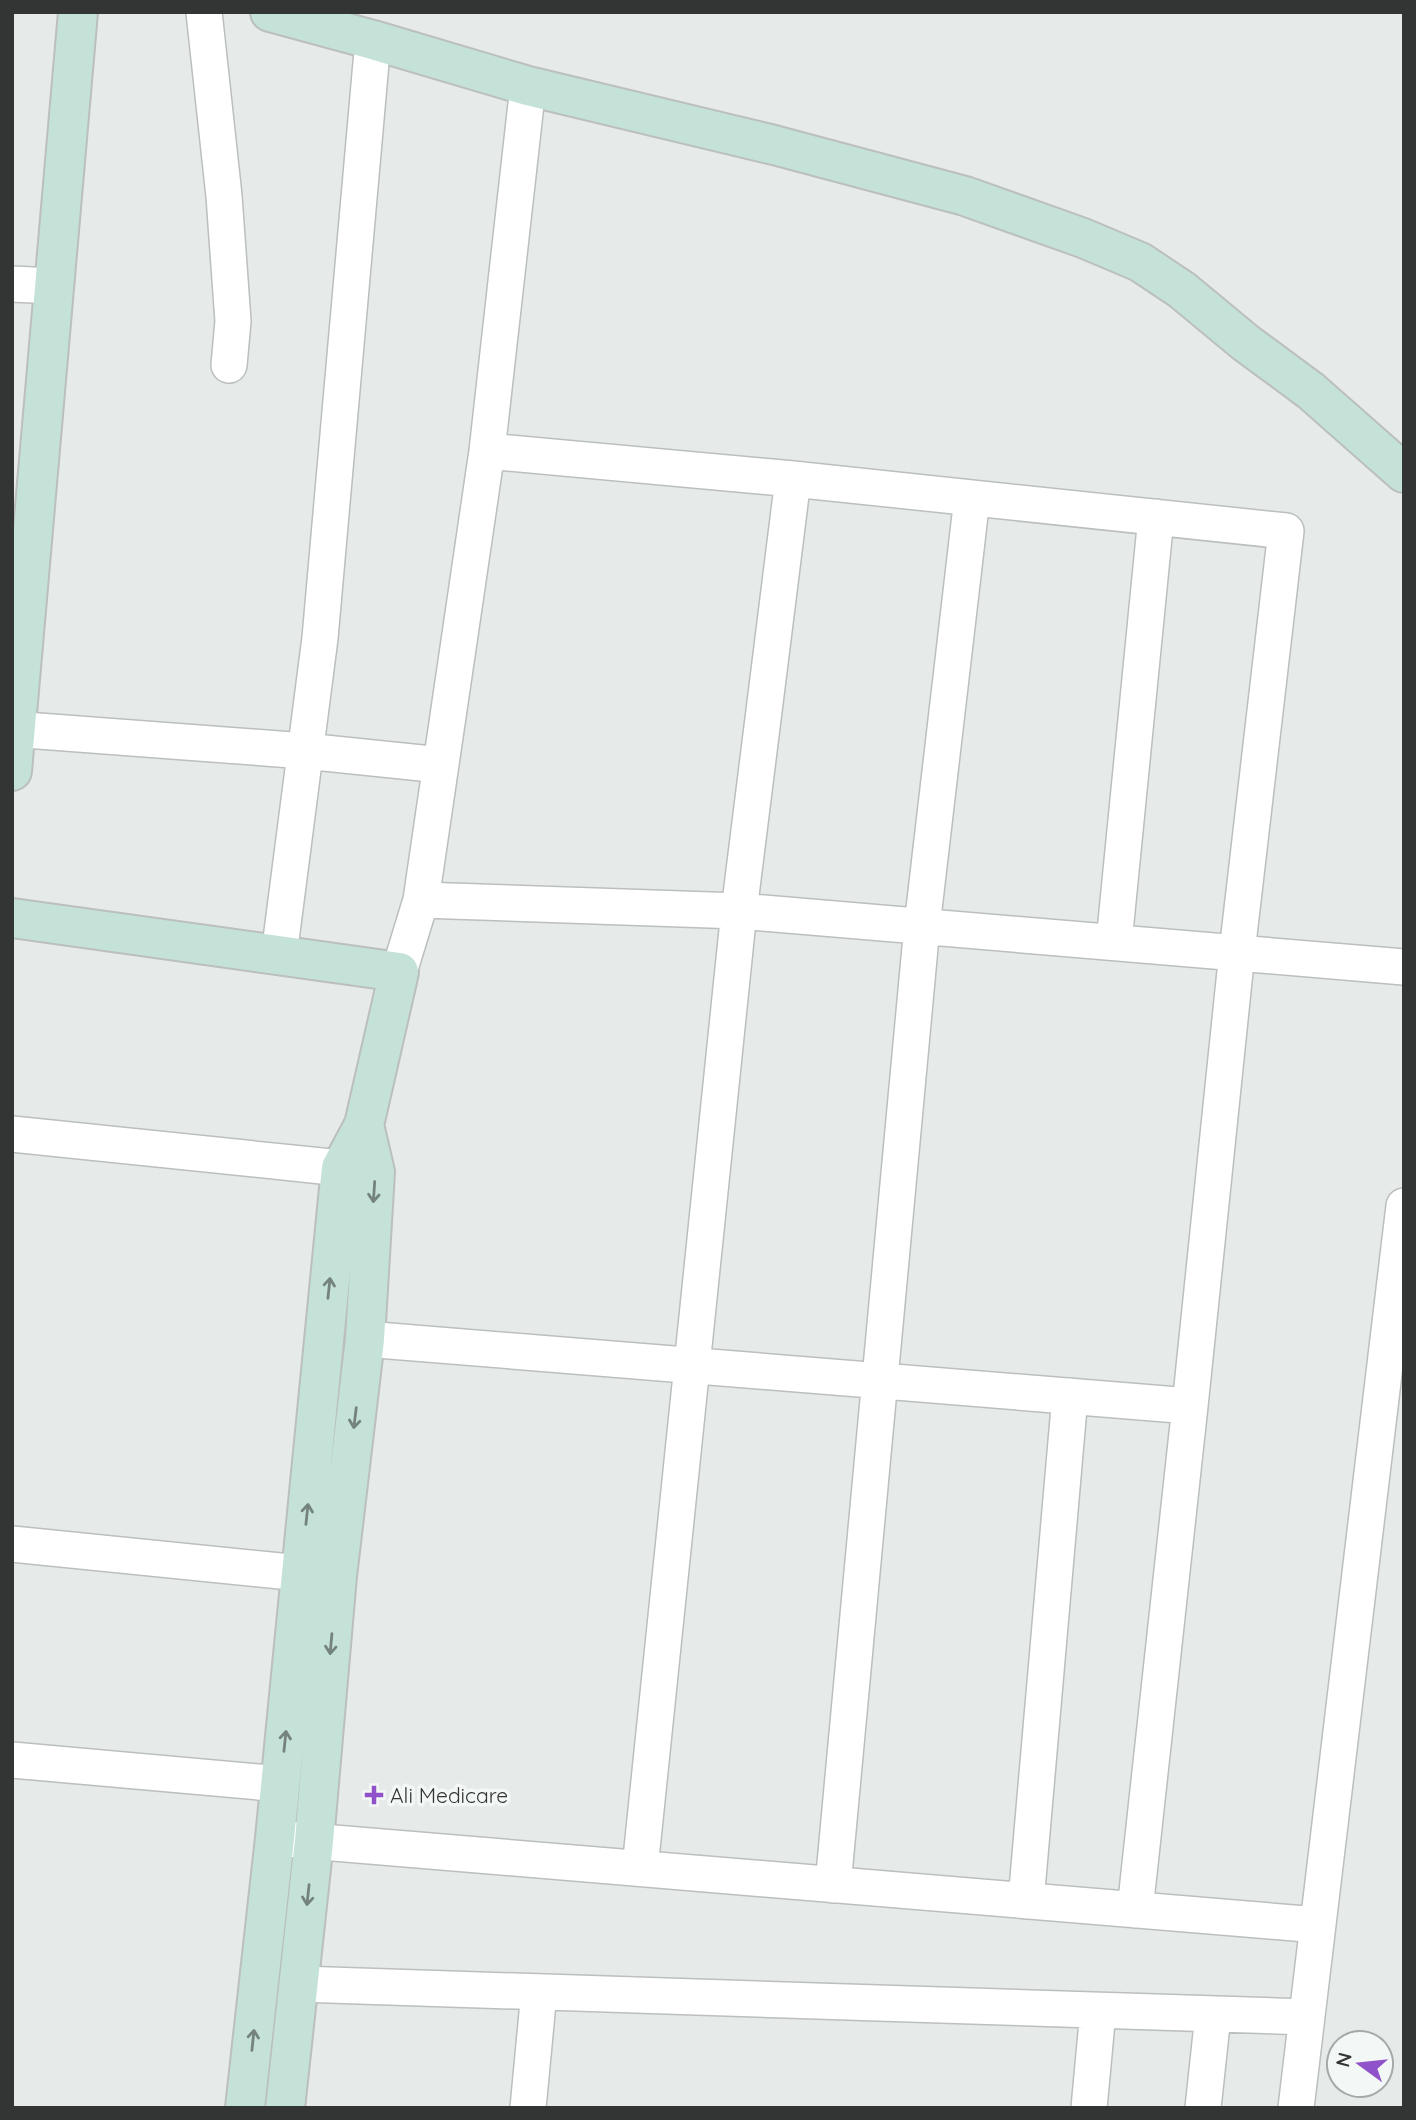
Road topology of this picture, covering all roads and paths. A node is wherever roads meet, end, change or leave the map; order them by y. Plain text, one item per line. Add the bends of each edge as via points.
1 (78, 12) edge
2 (204, 12) edge
3 (270, 12) edge
4 (373, 40) junction
5 (527, 86) junction
6 (12, 284) edge
7 (54, 286) junction
8 (229, 365) dead end
9 (486, 451) junction
10 (1404, 473) edge
11 (793, 479) junction
12 (972, 498) junction
13 (1156, 517) junction
14 (14, 729) edge
15 (305, 751) junction
16 (441, 765) junction
17 (12, 771) edge
18 (421, 900) junction
19 (740, 911) junction
20 (12, 918) edge
21 (922, 926) junction
22 (1114, 942) junction
23 (1237, 953) junction
24 (279, 956) junction
25 (1404, 967) edge
26 (400, 972) junction
27 (364, 1125) junction
28 (12, 1133) edge
29 (341, 1168) junction
30 (1404, 1206) edge
31 (365, 1339) junction
32 (692, 1365) junction
33 (880, 1380) junction
34 (1070, 1396) junction
35 (1190, 1406) junction
36 (12, 1544) edge
37 (319, 1574) junction
38 (12, 1760) edge
39 (281, 1784) junction
40 (275, 1838) junction
41 (314, 1841) junction
42 (640, 1868) junction
43 (833, 1885) junction
44 (1027, 1900) junction
45 (1135, 1910) junction
46 (1318, 1924) junction
47 (299, 1984) junction
48 (539, 1992) junction
49 (1098, 2011) junction
50 (1213, 2015) junction
51 (1307, 2017) junction
52 (245, 2108) edge
53 (285, 2108) edge
54 (528, 2108) edge
55 (1089, 2108) edge
56 (1203, 2108) edge
57 (1296, 2108) edge

1 - 7 main road
2 - 8 street via 233,321
3 - 4 main road
4 - 5 main road
4 - 15 street via 320,638
5 - 9 street
5 - 10 main road via 965,196 1140,262 1311,391
6 - 7 street
7 - 14 main road
9 - 11 street
9 - 16 street
11 - 12 street
11 - 19 street
12 - 13 street
12 - 21 street
13 - 22 street
13 - 23 street via 1286,531
14 - 15 street
14 - 17 main road
15 - 16 street
15 - 24 street
16 - 18 street
18 - 19 street
18 - 26 street
19 - 21 street
19 - 32 street
20 - 24 main road
21 - 22 street
21 - 33 street
22 - 23 street
23 - 25 street
23 - 35 street
24 - 26 main road
26 - 27 main road
27 - 29 main road
27 -> 31 main road via 375,1172
28 - 29 street
37 -> 29 main road
30 - 46 street
31 - 32 street
31 -> 37 main road
32 - 33 street
32 - 42 street
33 - 34 street
33 - 43 street
34 - 35 street
34 - 44 street
35 - 45 street
36 - 37 street
39 -> 37 main road
37 -> 41 main road
38 - 39 street
39 - 40 main road
40 - 41 street
52 -> 40 main road
41 - 42 street
41 -> 47 main road
42 - 43 street
43 - 44 street
44 - 45 street
45 - 46 street
46 - 51 street
47 - 48 street
47 - 53 main road
48 - 49 street
48 - 54 street
49 - 50 street
49 - 55 street
50 - 51 street
50 - 56 street
51 - 57 street

